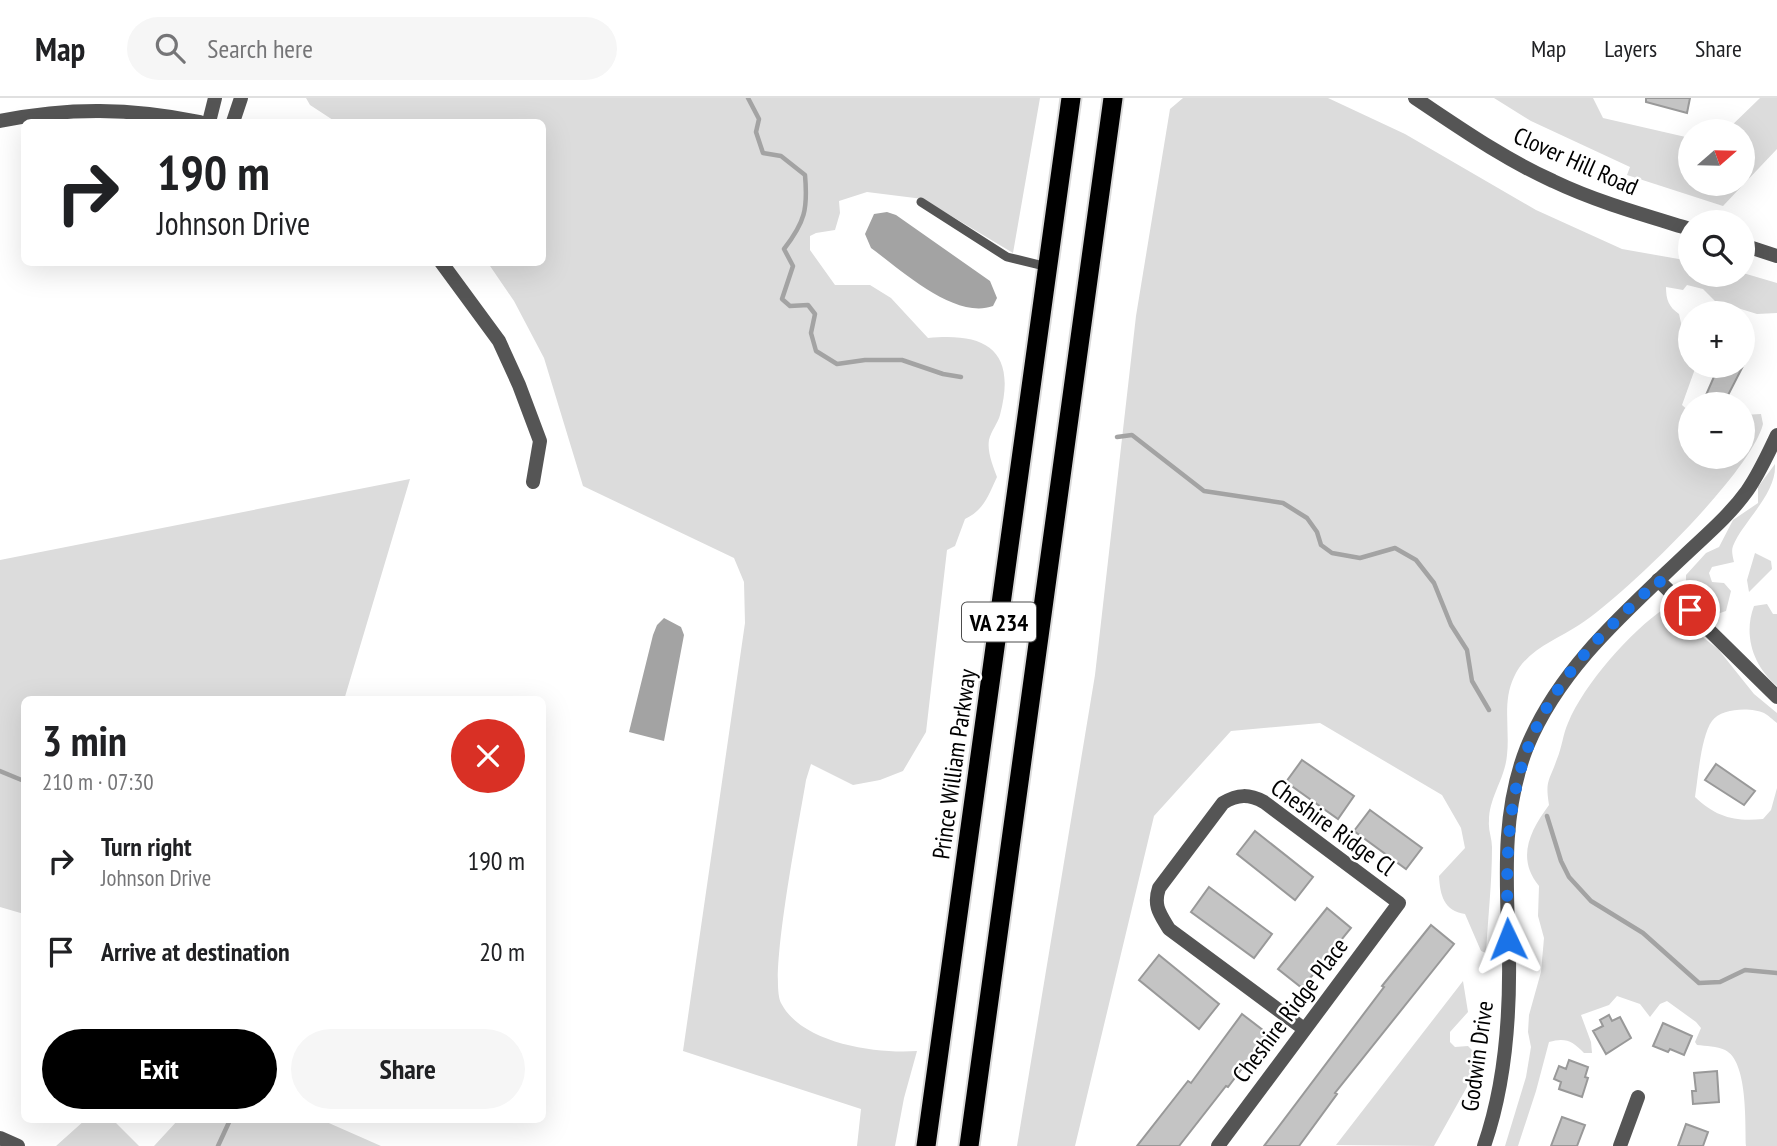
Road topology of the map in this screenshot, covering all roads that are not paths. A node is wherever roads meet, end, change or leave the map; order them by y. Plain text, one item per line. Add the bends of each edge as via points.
1 (215, 98) edge
2 (241, 98) edge
3 (1071, 98) edge
4 (1114, 98) edge
5 (1415, 98) edge
6 (184, 119) edge
7 (210, 119) edge
8 (234, 119) edge
9 (0, 121) edge
10 (920, 202) dead end
11 (1678, 225) edge
12 (1755, 249) edge
13 (1777, 256) edge
14 (444, 266) edge
15 (1048, 267) junction
16 (1777, 435) edge
17 (533, 482) dead end
18 (1658, 580) junction
19 (1777, 697) edge
20 (1399, 903) joint
21 (1304, 1029) junction
22 (1639, 1097) dead end
23 (0, 1138) edge
24 (18, 1146) edge
25 (926, 1146) edge
26 (969, 1146) edge
27 (1218, 1146) edge
28 (1484, 1146) edge
29 (1620, 1146) edge

1 - 7 street
2 - 8 street
3 - 15 highway, Prince William Parkway / VA 234
4 - 26 highway, VA 234
5 - 11 street, Clover Hill Road via 1472,137 1554,182
6 - 9 street via 86,109
10 - 15 lane via 1007,257
12 - 13 street
14 - 17 street via 499,341 519,385 540,441
15 - 25 highway, Prince William Parkway / VA 234
16 - 18 street, Godwin Drive via 1747,492
18 - 19 street
18 - 28 street, Godwin Drive via 1564,680 1538,724 1521,766 1506,862 1509,996 1503,1066
20 - 21 street, Cheshire Ridge Place
20 - 21 street, Cheshire Ridge Cl via 1264,802 1242,795 1223,803 1159,888 1157,909 1169,929
21 - 27 street, Cheshire Ridge Place
22 - 29 street
23 - 24 street

